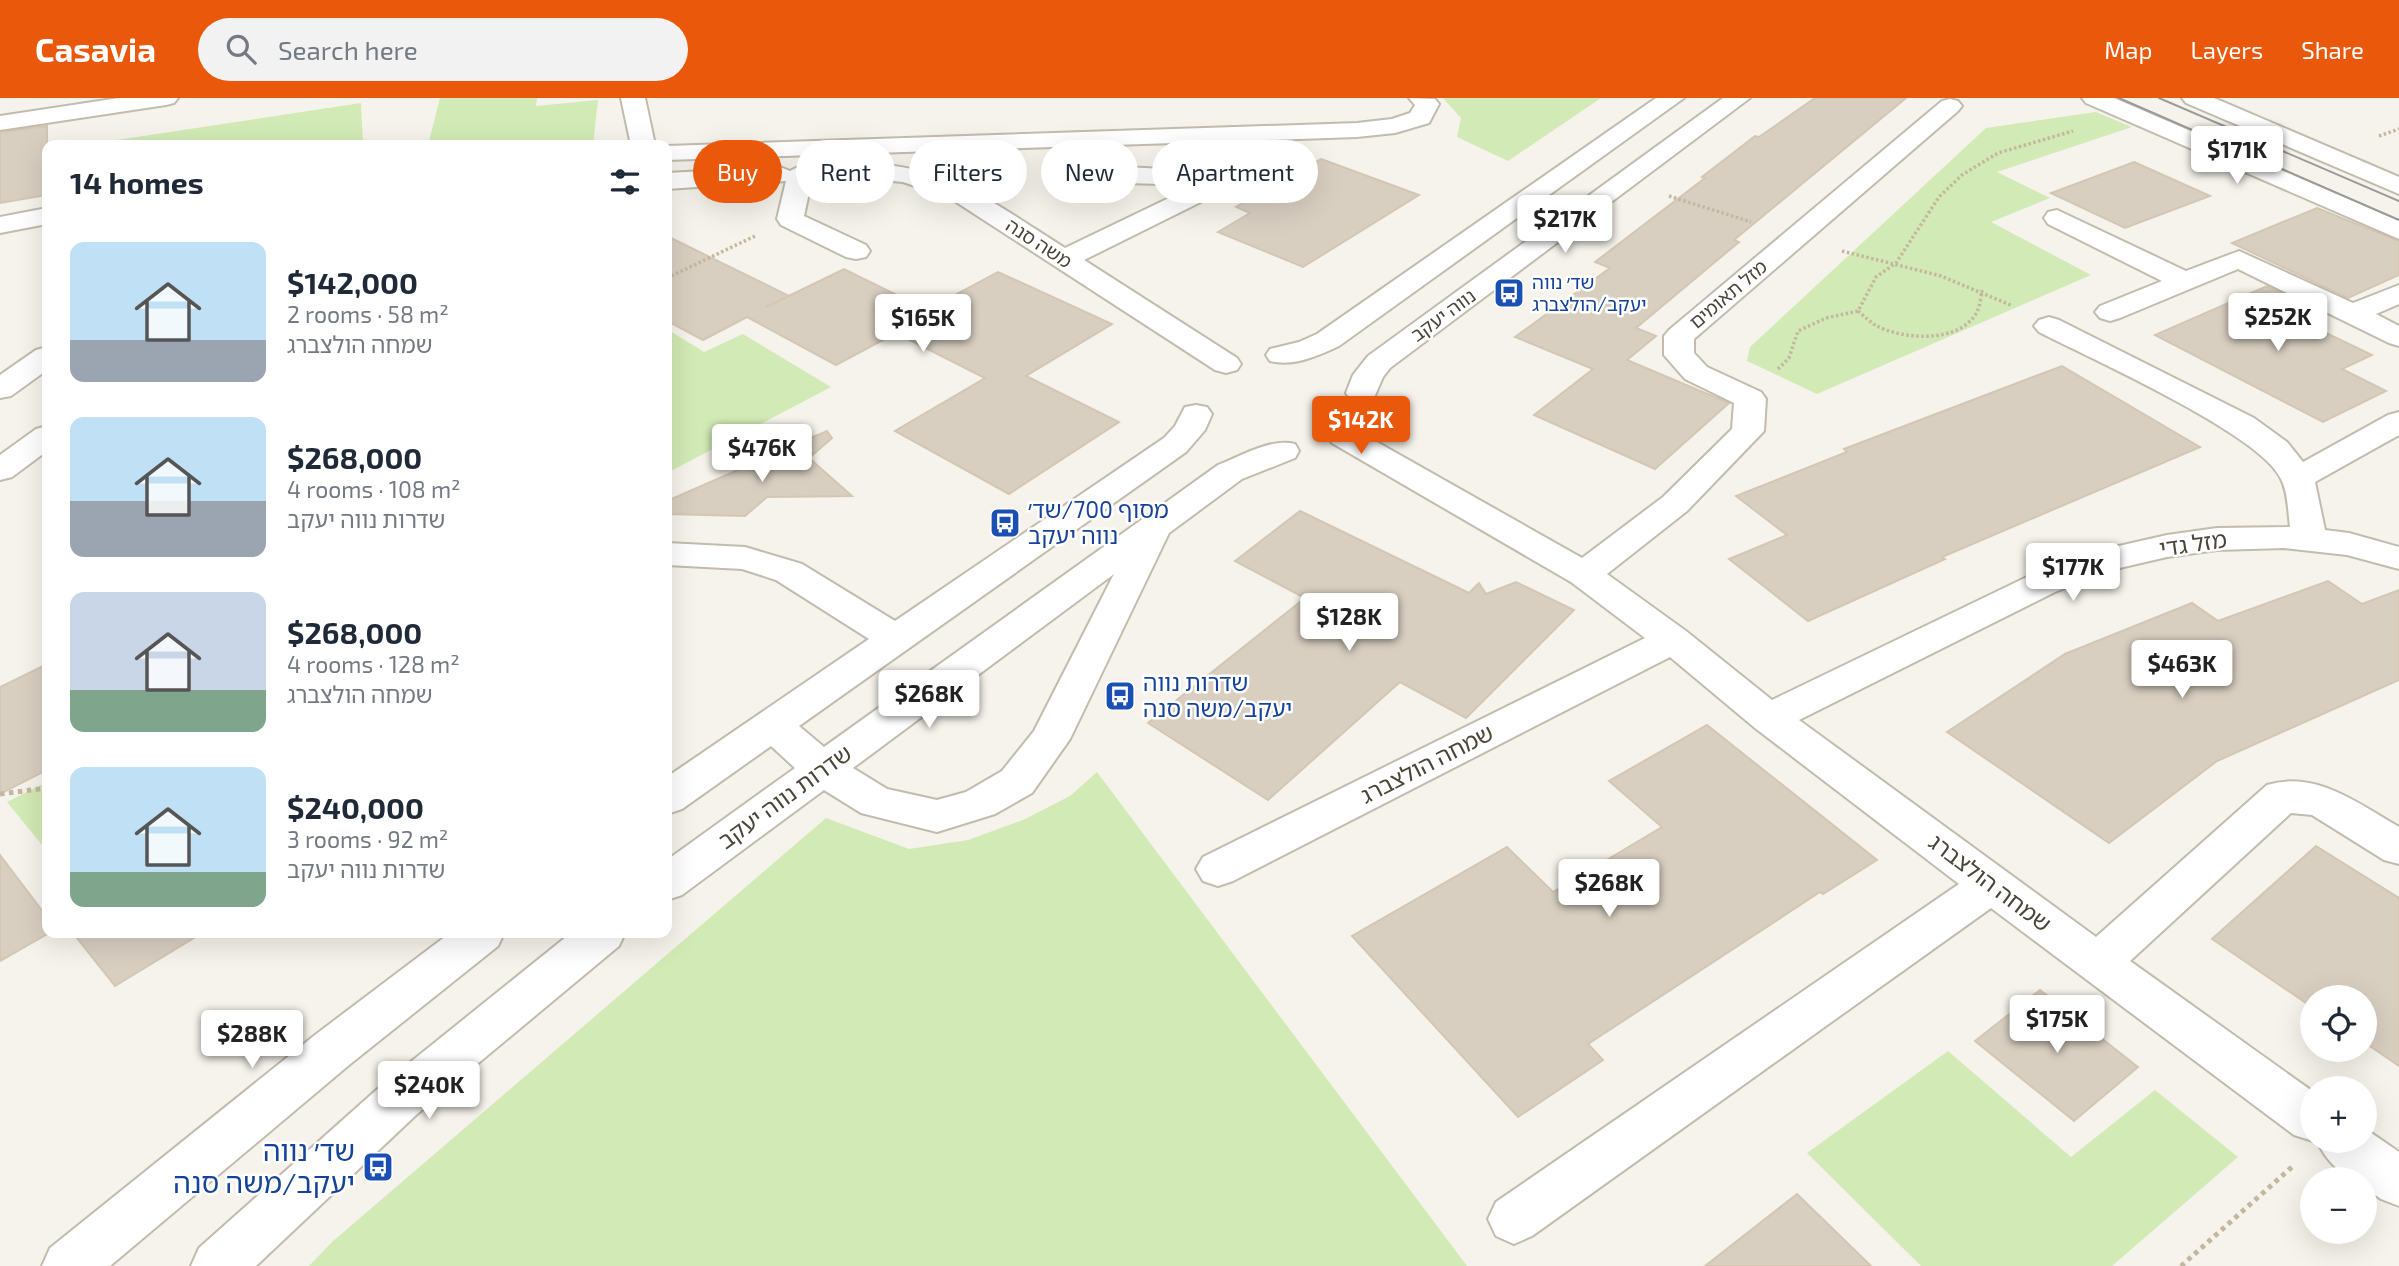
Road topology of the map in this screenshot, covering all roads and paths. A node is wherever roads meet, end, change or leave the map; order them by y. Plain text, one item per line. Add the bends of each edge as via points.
1 (166, 98) edge
2 (633, 98) edge
3 (1421, 98) edge
4 (1672, 98) edge
5 (1738, 98) edge
6 (2094, 98) edge
7 (2193, 98) edge
8 (128, 101) edge
9 (1950, 106) dead end
10 (2131, 114) junction
11 (0, 123) edge
12 (641, 140) edge
13 (672, 153) edge
14 (796, 174) edge
15 (895, 174) edge
16 (1138, 175) edge
17 (672, 181) edge
18 (1625, 181) junction
19 (2399, 186) edge
20 (796, 192) edge
21 (42, 217) edge
22 (2057, 218) dead end
23 (790, 219) junction
24 (0, 225) edge
25 (2399, 231) edge
26 (1797, 236) junction
27 (856, 251) dead end
28 (1064, 259) junction
29 (1896, 263) junction
30 (672, 276) edge
31 (2185, 281) junction
32 (1982, 289) junction
33 (2399, 294) edge
34 (1858, 310) junction
35 (2110, 312) dead end
36 (2352, 314) junction
37 (2049, 326) joint
38 (2399, 337) edge
39 (1281, 355) junction
40 (42, 360) edge
41 (1226, 364) junction
42 (1346, 377) junction
43 (0, 389) edge
44 (1750, 399) junction
45 (2399, 422) edge
46 (1215, 431) junction
47 (1343, 436) junction
48 (42, 440) edge
49 (1283, 451) junction
50 (0, 470) edge
51 (2298, 478) junction
52 (1155, 526) junction
53 (2310, 540) junction
54 (672, 554) edge
55 (2399, 558) edge
56 (1584, 574) junction
57 (897, 639) junction
58 (1673, 640) junction
59 (1769, 718) junction
60 (773, 725) junction
61 (824, 770) junction
62 (42, 789) edge
63 (0, 794) edge
64 (672, 795) edge
65 (2399, 848) edge
66 (1218, 869) dead end
67 (672, 879) edge
68 (1991, 885) junction
69 (476, 938) edge
70 (597, 938) edge
71 (2098, 963) junction
72 (2300, 1110) edge
73 (2318, 1153) edge
74 (2329, 1153) edge
75 (2399, 1182) edge
76 (1514, 1219) dead end
77 (69, 1266) edge
78 (218, 1266) edge
79 (2181, 1266) edge

1 - 8 street
2 - 12 street
3 - 13 street via 1427,104 1420,118 1357,130
4 - 39 street, נווה יעקב via 1328,340
5 - 18 street, נווה יעקב
6 - 10 street
7 - 19 street
8 - 11 street
9 - 26 street, מזל תאומים
10 - 25 street
10 - 29 path via 1997,153 1962,175 1939,197
14 - 17 street, משה סנה
15 - 28 street, משה סנה via 921,176 959,192
16 - 28 street via 1230,177
18 - 26 path
18 - 42 street, נווה יעקב via 1379,362 1368,375
20 - 23 street
21 - 24 street
22 - 31 street
23 - 27 street
23 - 30 path
26 - 29 path via 1866,259
26 - 44 street, מזל תאומים via 1679,336 1679,355 1696,373
28 - 41 street, משה סנה
29 - 32 path
29 - 34 path via 1876,278
31 - 35 street
31 - 36 street via 2239,260
32 - 34 path via 1976,314 1957,330 1930,335 1899,334 1875,325
32 - 37 path
33 - 36 street
34 - 44 path via 1798,331 1788,358
36 - 38 street
37 - 51 street via 2243,425 2275,449
39 - 41 street
39 - 42 street via 1313,359
40 - 43 street
41 - 46 street via 1200,383 1194,395
42 - 47 street via 1364,406 1360,419
44 - 56 street via 1748,431 1675,504
45 - 51 street
46 - 49 street via 1260,450
46 - 57 street via 1189,430 1175,445
47 - 49 street via 1316,447
47 - 56 street, שמחה הולצברג
48 - 50 street
49 - 52 street, שדרות נווה יעקב via 1230,472
51 - 53 street
52 - 61 street, שדרות נווה יעקב
52 - 61 street via 1050,740 1017,782 980,803 937,816 876,802
53 - 55 street, מזל גדי via 2349,544
53 - 59 street, מזל גדי via 2217,539 2101,561 2042,584
54 - 57 street via 745,558 789,572
56 - 58 street, שמחה הולצברג
57 - 60 street
58 - 59 street, שמחה הולצברג
58 - 66 street, שמחה הולצברג
59 - 68 street, שמחה הולצברג
60 - 61 street
60 - 64 street
61 - 67 street, שדרות נווה יעקב
62 - 63 path
65 - 71 street via 2321,802 2282,796
68 - 71 street, שמחה הולצברג
68 - 76 street
69 - 77 street
70 - 78 street via 399,1100
71 - 72 street, שמחה הולצברג
73 - 79 path
74 - 75 street

